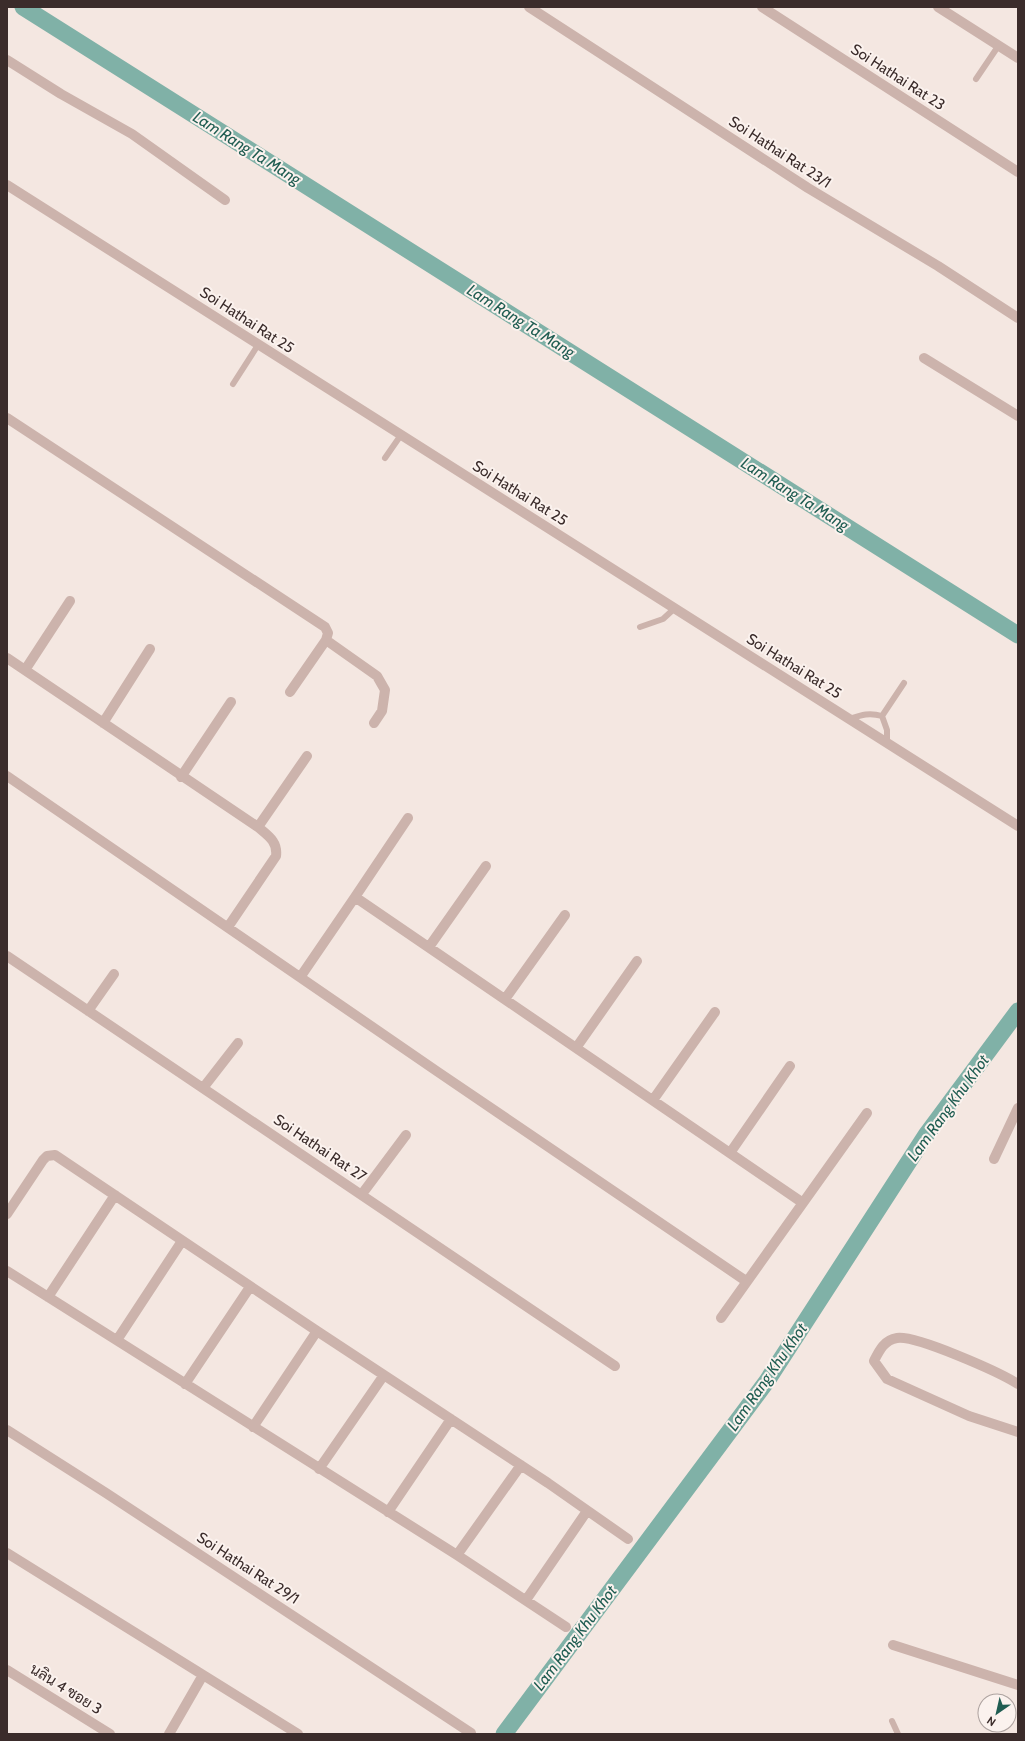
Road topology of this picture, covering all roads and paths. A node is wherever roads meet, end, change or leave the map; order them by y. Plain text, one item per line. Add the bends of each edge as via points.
1 (529, 7) edge
2 (762, 7) edge
3 (938, 7) edge
4 (999, 45) junction
5 (1018, 58) edge
6 (7, 60) edge
7 (976, 79) dead end
8 (1018, 172) edge
9 (7, 185) edge
10 (226, 200) dead end
11 (1018, 318) edge
12 (258, 345) junction
13 (924, 358) dead end
14 (233, 384) dead end
15 (1018, 416) edge
16 (7, 418) edge
17 (401, 436) junction
18 (385, 458) dead end
19 (70, 601) dead end
20 (675, 608) junction
21 (640, 627) dead end
22 (326, 640) junction
23 (150, 650) dead end
24 (7, 658) edge
25 (25, 670) junction
26 (904, 683) dead end
27 (290, 692) dead end
28 (232, 702) dead end
29 (882, 716) junction
30 (849, 719) junction
31 (103, 723) junction
32 (374, 723) dead end
33 (887, 743) junction
34 (307, 756) dead end
35 (7, 776) edge
36 (182, 777) junction
37 (408, 818) dead end
38 (1018, 826) edge
39 (258, 827) junction
40 (486, 866) dead end
41 (355, 897) junction
42 (566, 915) dead end
43 (228, 927) junction
44 (429, 947) junction
45 (7, 956) edge
46 (637, 962) dead end
47 (114, 974) dead end
48 (300, 976) junction
49 (505, 999) junction
50 (88, 1011) junction
51 (715, 1012) dead end
52 (238, 1043) dead end
53 (576, 1048) junction
54 (790, 1066) dead end
55 (204, 1088) junction
56 (653, 1100) junction
57 (1018, 1108) edge
58 (867, 1113) dead end
59 (406, 1135) dead end
60 (730, 1153) junction
61 (994, 1159) dead end
62 (362, 1194) junction
63 (115, 1195) junction
64 (803, 1203) junction
65 (7, 1214) edge
66 (182, 1241) junction
67 (7, 1271) edge
68 (746, 1281) junction
69 (250, 1286) junction
70 (48, 1297) junction
71 (721, 1318) dead end
72 (317, 1331) junction
73 (117, 1340) junction
74 (615, 1366) dead end
75 (384, 1375) junction
76 (185, 1384) junction
77 (1018, 1384) edge
78 (451, 1419) junction
79 (253, 1427) junction
80 (7, 1430) edge
81 (1018, 1432) edge
82 (521, 1465) junction
83 (319, 1469) junction
84 (587, 1511) junction
85 (388, 1512) junction
86 (628, 1539) dead end
87 (7, 1554) edge
88 (458, 1555) junction
89 (526, 1600) junction
90 (566, 1627) dead end
91 (893, 1645) dead end
92 (7, 1670) edge
93 (203, 1676) junction
94 (1018, 1685) edge
95 (892, 1721) dead end
96 (471, 1733) dead end
97 (110, 1734) edge
98 (169, 1734) edge
99 (298, 1734) edge
100 (898, 1734) edge

1 - 11 street, Soi Hathai Rat 23/1 via 808,188 938,266
2 - 8 street, Soi Hathai Rat 23
3 - 4 street
4 - 5 street
4 - 7 lane
6 - 10 street via 132,134
9 - 12 street, Soi Hathai Rat 25
12 - 14 lane
12 - 17 street, Soi Hathai Rat 25
13 - 15 street
16 - 22 street via 325,626 328,633
17 - 18 lane
17 - 20 street, Soi Hathai Rat 25
19 - 25 street
20 - 21 lane via 663,619
20 - 30 street, Soi Hathai Rat 25
22 - 27 street
22 - 32 street via 378,676 385,690 382,711
23 - 31 street
24 - 25 street
25 - 31 street
26 - 29 lane
28 - 36 street
29 - 30 lane via 865,713
29 - 33 lane via 887,730
30 - 33 street, Soi Hathai Rat 25
31 - 36 street
33 - 38 street, Soi Hathai Rat 25
34 - 39 street
35 - 43 street
36 - 39 street
37 - 41 street
39 - 43 street via 276,844 276,856
40 - 44 street
41 - 44 street
41 - 48 street
42 - 49 street
43 - 48 street
44 - 49 street
45 - 50 street, Soi Hathai Rat 27
46 - 53 street
47 - 50 street
48 - 68 street
49 - 53 street
50 - 55 street, Soi Hathai Rat 27
51 - 56 street
52 - 55 street
53 - 56 street
54 - 60 street
55 - 62 street, Soi Hathai Rat 27
56 - 60 street
57 - 61 street
58 - 64 street
59 - 62 street
60 - 64 street
62 - 74 street, Soi Hathai Rat 27
63 - 65 street via 51,1154 43,1160
63 - 66 street
63 - 70 street
64 - 68 street
66 - 69 street
66 - 73 street
67 - 70 street
68 - 71 street
69 - 72 street
69 - 76 street
70 - 73 street
72 - 75 street
72 - 79 street
73 - 76 street
75 - 78 street
75 - 83 street
76 - 79 street
77 - 81 street via 973,1361 915,1340 896,1338 881,1346 874,1361 887,1379 969,1416
78 - 82 street
78 - 85 street
79 - 83 street
80 - 96 street, Soi Hathai Rat 29/1
82 - 84 street
82 - 88 street
83 - 85 street
84 - 86 street
84 - 89 street
85 - 88 street
87 - 93 street
88 - 89 street
89 - 90 street
91 - 94 street
92 - 97 street, นลิน 4 ซอย 3
93 - 98 street
93 - 99 street
95 - 100 lane

